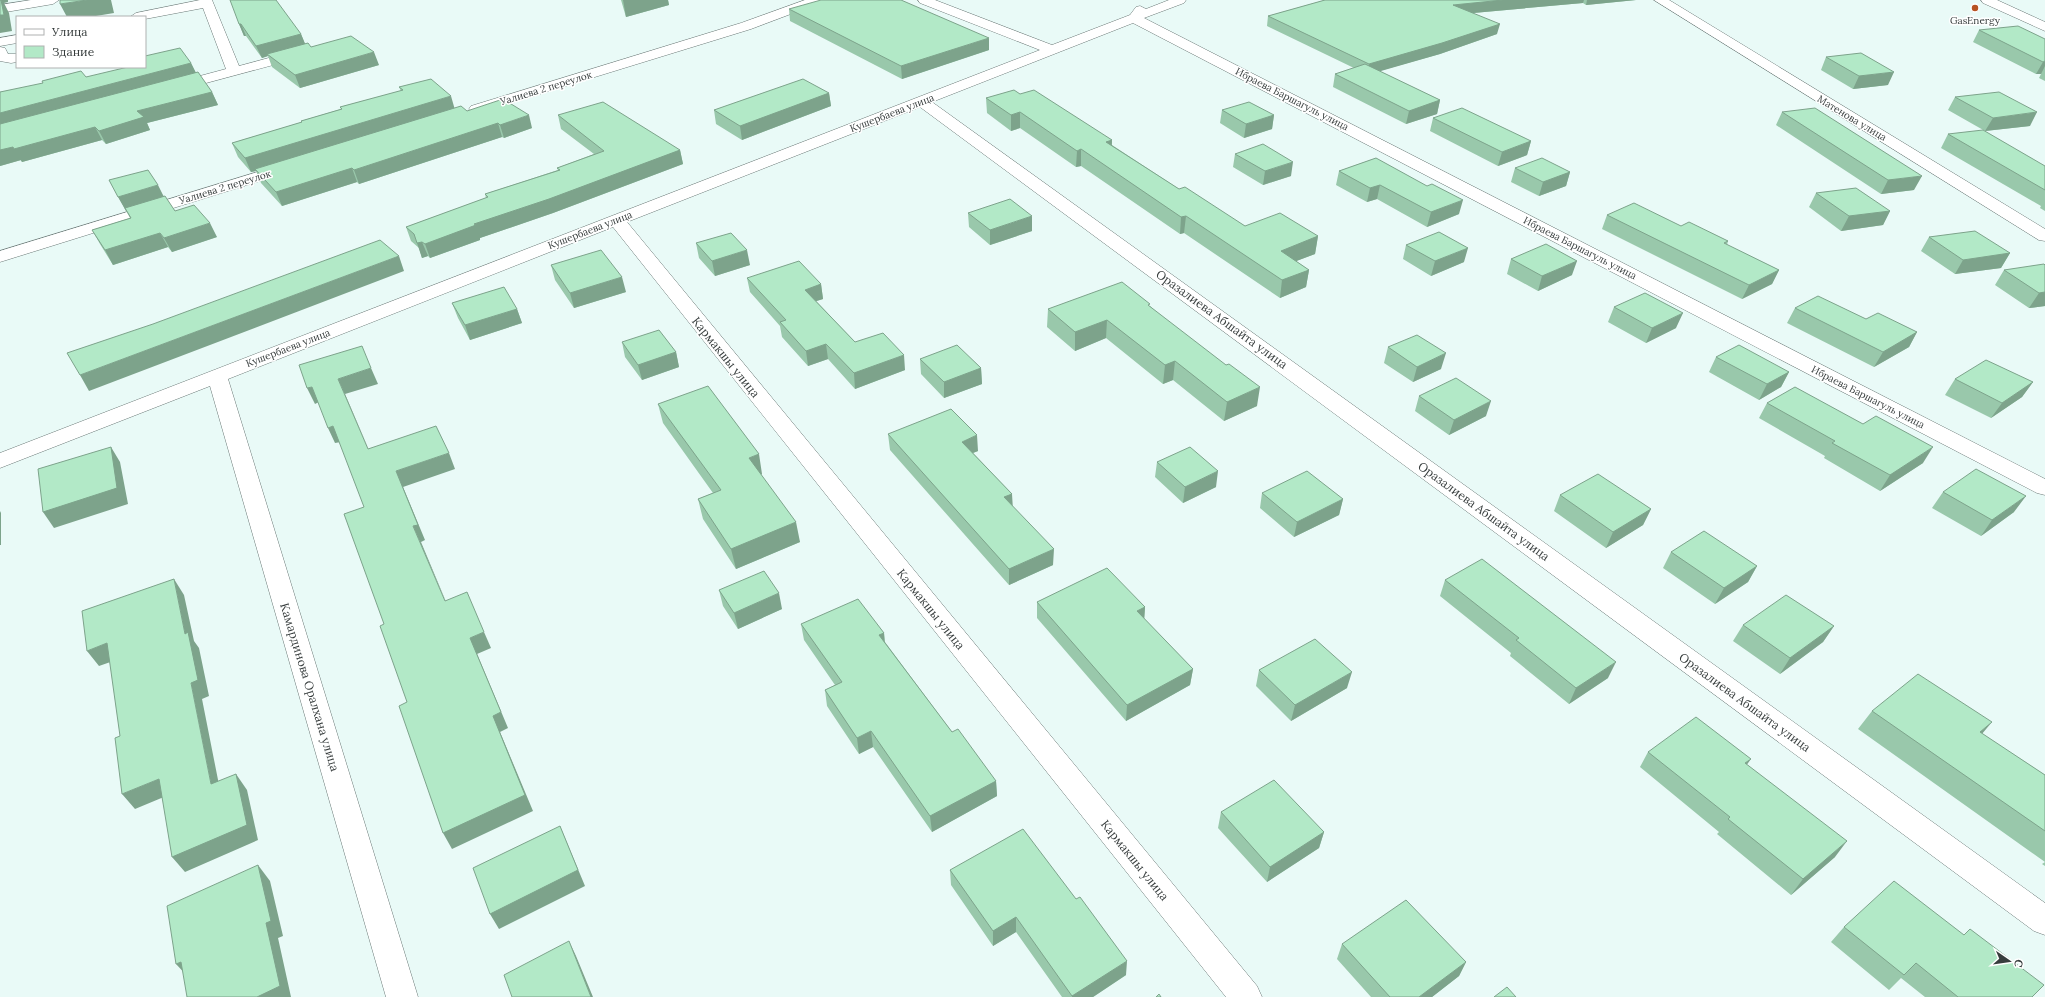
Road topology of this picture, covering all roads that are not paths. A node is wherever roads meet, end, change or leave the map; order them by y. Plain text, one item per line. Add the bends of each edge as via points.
1 (51, 0) edge
2 (816, 0) edge
3 (924, 0) edge
4 (1147, 0) edge
5 (1180, 0) edge
6 (1660, 0) edge
7 (1987, 0) edge
8 (207, 2) edge
9 (0, 9) edge
10 (141, 16) edge
11 (1134, 18) junction
12 (2045, 27) edge
13 (16, 39) edge
14 (0, 42) edge
15 (1052, 50) junction
16 (0, 51) edge
17 (309, 51) edge
18 (16, 58) edge
19 (234, 71) junction
20 (159, 92) edge
21 (922, 101) junction
22 (464, 113) edge
23 (297, 165) edge
24 (616, 220) junction
25 (2045, 236) edge
26 (0, 257) edge
27 (217, 376) junction
28 (0, 461) edge
29 (2045, 488) edge
30 (2045, 921) edge
31 (402, 997) edge
32 (1246, 997) edge

1 - 9 street
2 - 22 street, Уалиева 2 переулок via 746,26
3 - 15 street
4 - 11 street
5 - 11 street, Кушербаева улица
6 - 25 street, Матенова улица
7 - 12 street
8 - 10 street
8 - 19 street
11 - 15 street, Кушербаева улица
11 - 29 street, Ибраева Баршагуль улица
13 - 14 street
15 - 21 street, Кушербаева улица
16 - 18 street via 4,58
17 - 19 street
19 - 20 street
21 - 24 street, Кушербаева улица
21 - 30 street, Оразалиева Абшайта улица
23 - 26 street, Уалиева 2 переулок
24 - 27 street, Кушербаева улица
24 - 32 street, Кармакшы улица
27 - 28 street, Кушербаева улица
27 - 31 street, Камардинова Оралхана улица

